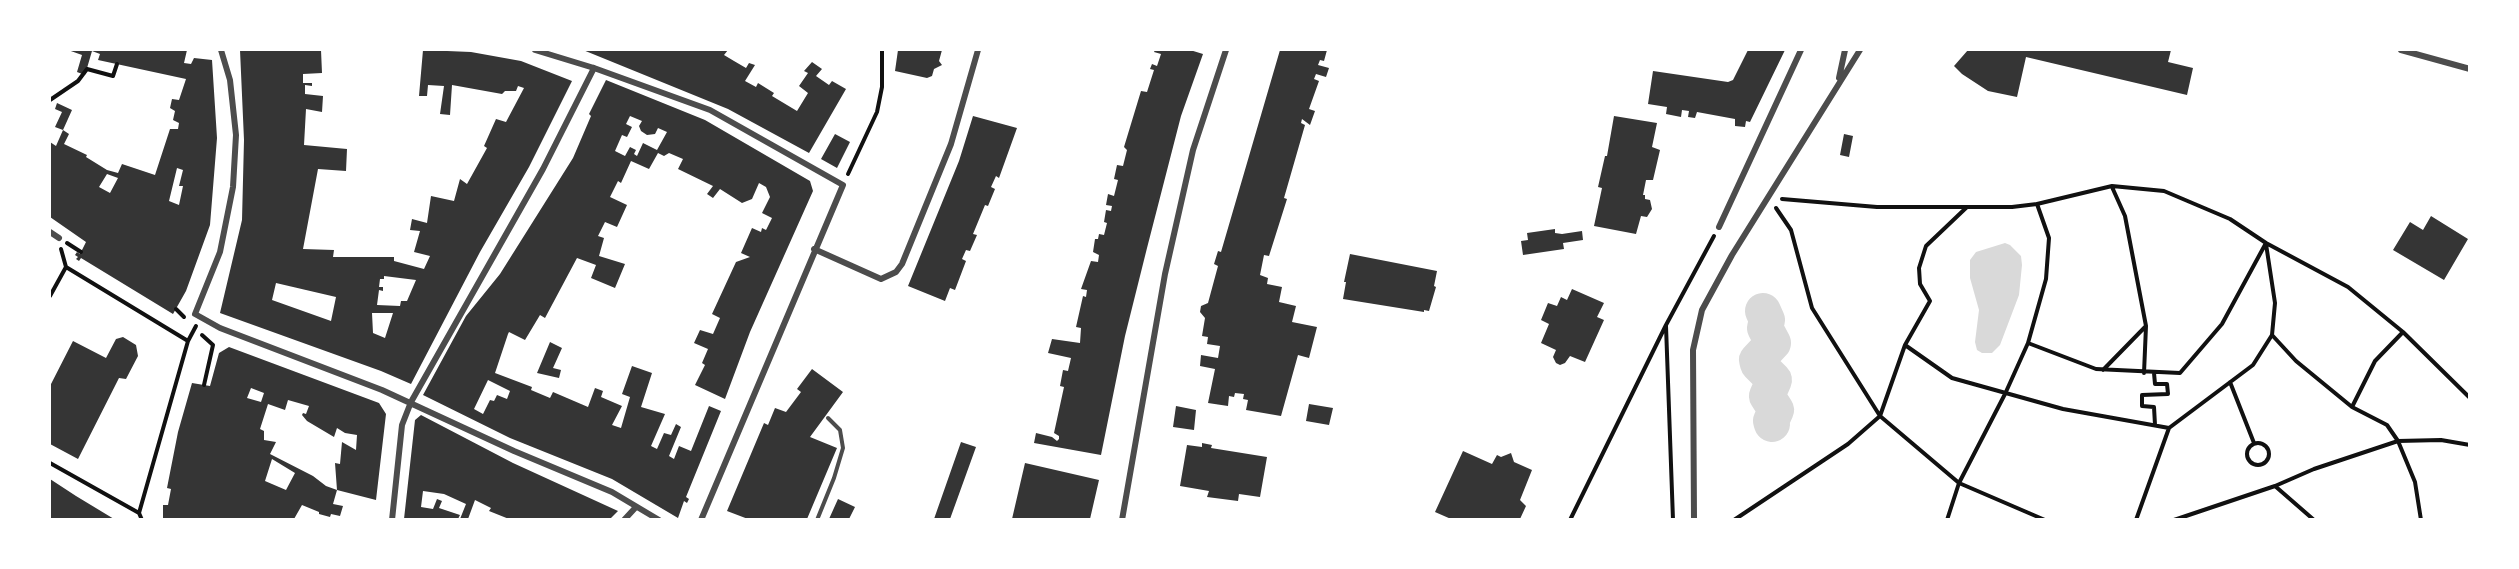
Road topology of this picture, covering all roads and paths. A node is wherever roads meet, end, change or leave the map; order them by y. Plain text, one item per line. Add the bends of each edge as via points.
1 (221, 50) edge
2 (535, 50) edge
3 (882, 50) edge
4 (978, 50) edge
5 (1226, 50) edge
6 (1801, 50) edge
7 (1845, 50) edge
8 (1860, 50) edge
9 (2401, 50) edge
10 (117, 64) dead end
11 (594, 68) junction
12 (2469, 69) edge
13 (1837, 84) junction
14 (50, 99) edge
15 (843, 185) junction
16 (2112, 186) junction
17 (1769, 198) junction
18 (2037, 204) junction
19 (1968, 207) junction
20 (1719, 227) joint
21 (50, 232) edge
22 (59, 238) joint
23 (2266, 243) junction
24 (814, 249) junction
25 (66, 267) junction
26 (50, 296) edge
27 (202, 318) junction
28 (1666, 325) junction
29 (2146, 326) junction
30 (194, 327) junction
31 (2403, 332) junction
32 (2272, 335) junction
33 (188, 341) junction
34 (2028, 343) junction
35 (1905, 345) junction
36 (2103, 370) junction
37 (2144, 373) junction
38 (2154, 373) junction
39 (2230, 382) junction
40 (204, 385) dead end
41 (2005, 394) junction
42 (2469, 398) edge
43 (411, 402) junction
44 (2352, 407) junction
45 (1880, 416) junction
46 (828, 418) dead end
47 (2155, 425) junction
48 (2169, 428) junction
49 (2398, 441) junction
50 (2254, 443) junction
51 (2469, 445) edge
52 (50, 463) edge
53 (1959, 483) junction
54 (2275, 486) junction
55 (636, 507) junction
56 (139, 513) junction
57 (142, 519) edge
58 (392, 519) edge
59 (624, 519) edge
60 (659, 519) edge
61 (700, 519) edge
62 (817, 519) edge
63 (1122, 519) edge
64 (1570, 519) edge
65 (1674, 519) edge
66 (1694, 519) edge
67 (1734, 519) edge
68 (1947, 519) edge
69 (2045, 519) edge
70 (2136, 519) edge
71 (2174, 519) edge
72 (2314, 519) edge
73 (2421, 519) edge

1 - 27 street via 230,80 236,135 233,187 220,252 195,314
2 - 11 street
3 - 15 path via 882,87 876,112
4 - 24 street via 951,144 896,272 881,279
5 - 63 street via 1192,150
6 - 20 street
7 - 13 street
8 - 13 street
9 - 12 street
10 - 14 path via 113,76 87,69 71,86
11 - 15 street via 710,110
11 - 43 street via 543,169
13 - 17 street
15 - 24 street
16 - 18 path
16 - 23 path via 2164,191 2230,219
16 - 29 path via 2125,216
17 - 19 path via 1877,207
17 - 45 path via 1791,230 1812,308
17 - 66 street via 1714,286 1696,332
18 - 19 path
18 - 34 path via 2049,238 2046,279
19 - 35 path via 1926,246 1919,268 1920,284 1930,300
20 - 28 path
21 - 22 street
22 - 25 path
23 - 31 path via 2348,287
23 - 32 path via 2275,303
23 - 38 path via 2222,324 2187,365 2180,373
24 - 61 street
25 - 26 path
25 - 33 path
27 - 30 path
27 - 43 street
28 - 64 path
28 - 65 path
29 - 36 path
29 - 37 path
30 - 33 path
30 - 40 path via 213,345
31 - 42 path
31 - 44 path via 2375,361
32 - 39 path via 2253,365
32 - 44 path via 2296,362
33 - 56 path
34 - 36 path
34 - 41 path
35 - 41 path via 1952,378
35 - 45 path
36 - 37 path
37 - 38 path
38 - 47 path via 2155,384 2168,384 2168,394 2142,394 2142,406 2154,407
39 - 48 path
39 - 50 path
41 - 47 path
41 - 53 path
43 - 55 street via 612,492
43 - 58 street via 402,425
44 - 49 path via 2387,426
45 - 53 path
45 - 67 path via 1848,444
46 - 62 lane via 840,430 843,448
47 - 48 path
48 - 70 path
49 - 51 path via 2441,440
49 - 54 path
49 - 73 path via 2415,482
50 - 50 path via 2248,449 2248,458 2254,464 2263,464 2268,451 2263,444
52 - 56 path
53 - 68 path
53 - 69 path
54 - 71 path
54 - 72 path
55 - 59 street
55 - 60 street
56 - 57 path

